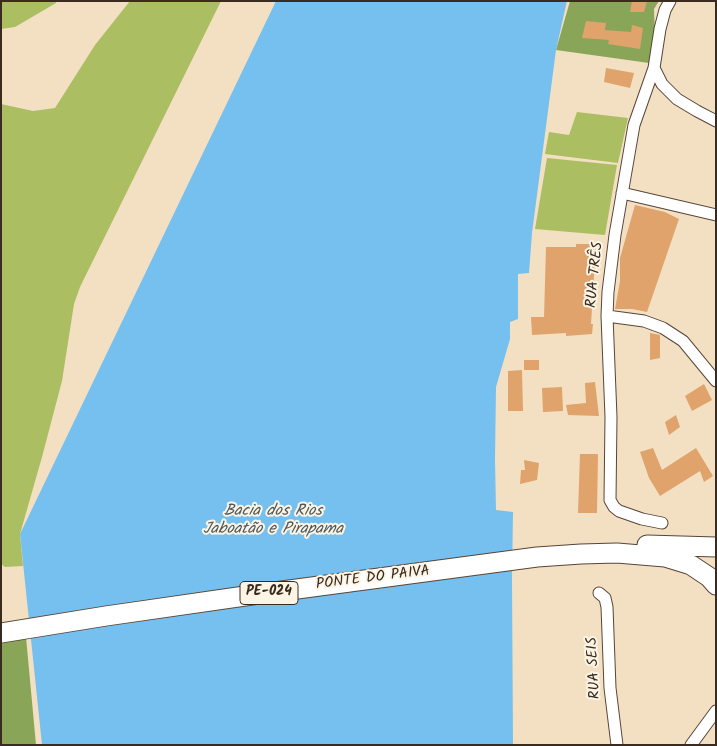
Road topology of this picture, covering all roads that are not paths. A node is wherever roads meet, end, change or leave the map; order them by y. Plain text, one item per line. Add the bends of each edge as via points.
1 (670, 1) edge
2 (654, 68) junction
3 (716, 121) edge
4 (622, 193) junction
5 (716, 214) edge
6 (607, 316) junction
7 (716, 381) edge
8 (662, 523) dead end
9 (716, 547) edge
10 (536, 554) junction
11 (716, 585) edge
12 (599, 593) dead end
13 (1, 625) edge
14 (1, 633) edge
15 (716, 710) edge
16 (617, 745) edge
17 (691, 745) edge

1 - 2 street, RUA TRÊS via 660,29
2 - 3 street via 662,84 677,99
2 - 4 street, RUA TRÊS via 634,125
4 - 5 street
4 - 6 street, RUA TRÊS
6 - 7 street via 644,321 663,328 683,342
6 - 8 street, RUA TRÊS via 610,500 619,511
9 - 10 main road via 607,544
10 - 11 main road via 617,553 665,557 692,565
10 - 13 main road, PONTE DO PAIVA / PE-024 via 231,591
10 - 14 main road, PONTE DO PAIVA / PE-024
12 - 16 street, RUA SEIS via 605,598 607,607 610,688
15 - 17 street

